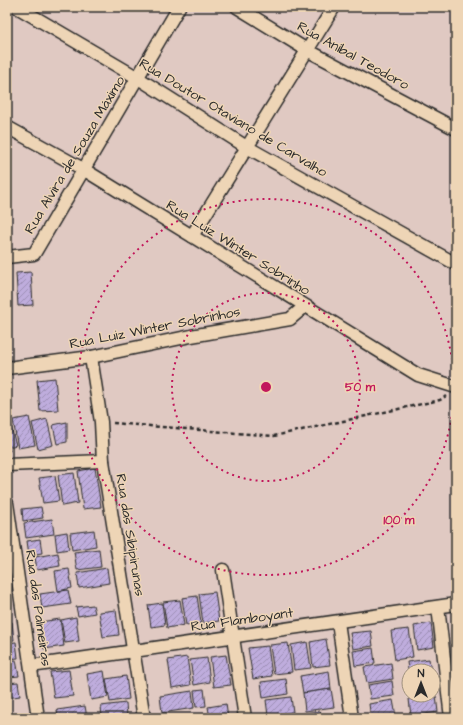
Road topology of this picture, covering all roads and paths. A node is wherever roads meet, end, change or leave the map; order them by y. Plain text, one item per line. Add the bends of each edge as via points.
1 (17, 7) edge
2 (180, 7) edge
3 (237, 7) edge
4 (334, 7) edge
5 (307, 50) junction
6 (138, 78) junction
7 (7, 127) edge
8 (456, 129) edge
9 (247, 147) junction
10 (83, 170) junction
11 (192, 236) junction
12 (7, 257) edge
13 (456, 264) edge
14 (304, 307) junction
15 (90, 357) junction
16 (7, 368) edge
17 (453, 389) edge
18 (101, 422) junction
19 (103, 461) junction
20 (7, 465) edge
21 (7, 503) edge
22 (223, 570) dead end
23 (456, 604) edge
24 (438, 607) junction
25 (338, 622) junction
26 (233, 637) junction
27 (134, 651) junction
28 (31, 666) junction
29 (38, 718) edge
30 (144, 718) edge
31 (245, 718) edge
32 (352, 718) edge
33 (451, 718) edge

1 - 6 street, Rua Doutor Otaviano de Carvalho
2 - 6 street, Rua Alvira de Souza Máximo
3 - 5 street, Rua Aníbal Teodoro
4 - 5 street
5 - 8 street, Rua Aníbal Teodoro
5 - 9 street
6 - 9 street, Rua Doutor Otaviano de Carvalho
6 - 10 street, Rua Alvira de Souza Máximo
7 - 10 street, Rua Luiz Winter Sobrinho
9 - 11 street
9 - 13 street, Rua Doutor Otaviano de Carvalho
10 - 11 street, Rua Luiz Winter Sobrinho
10 - 12 street, Rua Alvira de Souza Máximo via 34,254
11 - 14 street, Rua Luiz Winter Sobrinho
14 - 15 street, Rua Luiz Winter Sobrinhos via 290,319
14 - 17 street, Rua Luiz Winter Sobrinho via 418,375
15 - 16 street, Rua Luiz Winter Sobrinhos
15 - 18 street, Rua das Sibipirunas
17 - 18 path via 440,400 274,436
18 - 19 street, Rua das Sibipirunas
19 - 20 street
19 - 27 street, Rua das Sibipirunas
21 - 28 street, Rua das Palmeiras
22 - 26 street
23 - 24 street, Rua Flamboyant
24 - 25 street, Rua Flamboyant
24 - 33 street
25 - 26 street, Rua Flamboyant
25 - 32 street
26 - 27 street, Rua Flamboyant
26 - 31 street
27 - 28 street, Rua Flamboyant
27 - 30 street, Rua das Sibipirunas
28 - 29 street, Rua das Palmeiras

